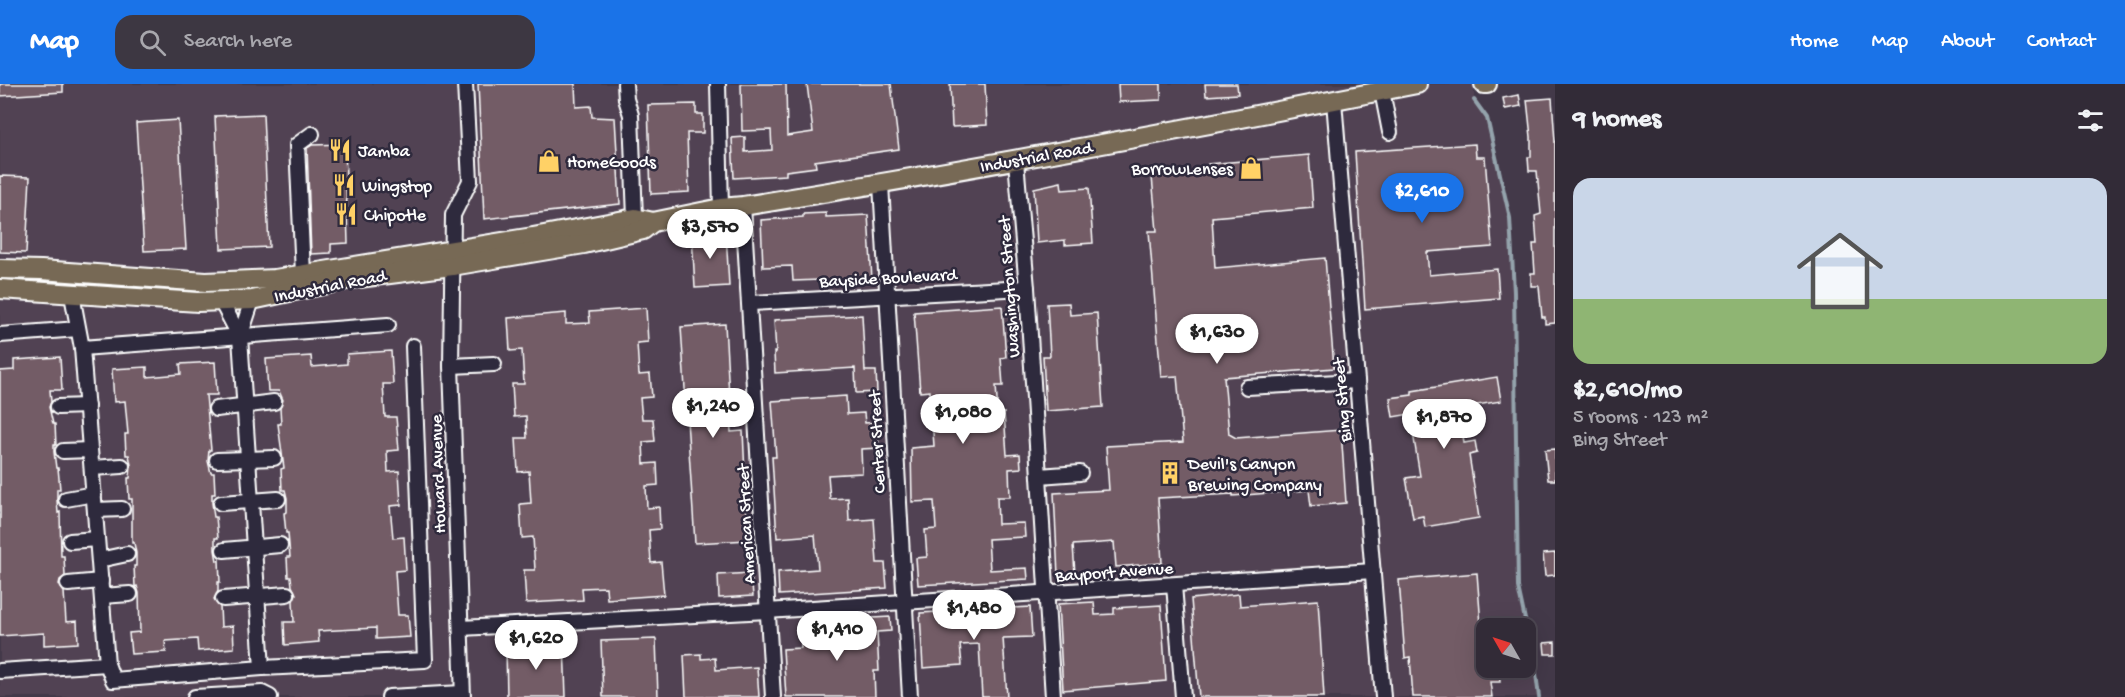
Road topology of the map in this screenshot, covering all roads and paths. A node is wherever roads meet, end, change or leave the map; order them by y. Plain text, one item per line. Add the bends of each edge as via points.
1 (465, 84) edge
2 (625, 84) edge
3 (717, 84) edge
4 (1417, 84) edge
5 (1382, 91) junction
6 (1334, 101) junction
7 (1390, 132) dead end
8 (312, 135) dead end
9 (1016, 161) junction
10 (880, 184) junction
11 (743, 206) junction
12 (721, 208) junction
13 (644, 220) junction
14 (452, 258) junction
15 (0, 269) edge
16 (303, 274) junction
17 (1027, 288) junction
18 (0, 289) edge
19 (72, 295) junction
20 (886, 295) junction
21 (252, 300) junction
22 (220, 301) junction
23 (751, 303) junction
24 (388, 325) dead end
25 (78, 328) junction
26 (0, 335) edge
27 (240, 338) junction
28 (413, 346) dead end
29 (82, 348) junction
30 (494, 364) dead end
31 (451, 366) junction
32 (1357, 381) junction
33 (1247, 387) dead end
34 (274, 402) dead end
35 (58, 406) dead end
36 (87, 406) junction
37 (244, 406) junction
38 (216, 409) dead end
39 (90, 450) junction
40 (63, 451) dead end
41 (274, 458) dead end
42 (217, 460) dead end
43 (248, 460) junction
44 (122, 466) dead end
45 (92, 468) junction
46 (1080, 473) dead end
47 (1039, 476) junction
48 (94, 494) junction
49 (66, 499) dead end
50 (278, 499) dead end
51 (250, 501) junction
52 (221, 503) dead end
53 (122, 509) dead end
54 (95, 510) junction
55 (97, 539) junction
56 (70, 541) dead end
57 (280, 545) dead end
58 (254, 546) junction
59 (224, 550) dead end
60 (127, 554) dead end
61 (99, 560) junction
62 (1373, 571) junction
63 (101, 581) junction
64 (68, 584) dead end
65 (1174, 585) junction
66 (1046, 593) junction
67 (130, 594) dead end
68 (286, 594) dead end
69 (102, 596) junction
70 (257, 596) junction
71 (223, 599) dead end
72 (903, 601) junction
73 (767, 611) junction
74 (461, 628) junction
75 (107, 664) junction
76 (262, 668) junction
77 (0, 671) edge
78 (462, 695) edge
79 (195, 697) edge
80 (270, 697) edge
81 (389, 697) edge
82 (773, 697) edge
83 (910, 697) edge
84 (1053, 697) edge
85 (1183, 697) edge
86 (1383, 697) edge

1 - 14 street, Howard Avenue via 470,181 453,215
2 - 13 street
3 - 12 street
4 - 5 main road, Industrial Road
5 - 6 main road, Industrial Road
5 - 7 street
6 - 9 main road, Industrial Road
6 - 32 street, Bing Street
8 - 16 street via 297,145
9 - 10 main road, Industrial Road
9 - 17 street, Washington Street
10 - 11 main road, Industrial Road
10 - 20 street, Center Street
11 - 12 main road, Industrial Road
11 - 23 street, American Street
12 - 13 main road, Industrial Road
13 - 14 main road, Industrial Road via 643,230 584,244
14 - 16 main road, Industrial Road
14 - 21 main road, Industrial Road
14 - 31 street, Howard Avenue
15 - 16 main road, Industrial Road via 206,282
17 - 20 street, Bayside Boulevard
17 - 47 street, Washington Street
18 - 19 main road, Industrial Road
19 - 22 main road, Industrial Road
19 - 25 street
20 - 23 street, Bayside Boulevard
20 - 72 street, Center Street
21 - 22 main road, Industrial Road
21 - 27 street
22 - 27 street
23 - 73 street, American Street
24 - 27 street
25 - 26 street
25 - 29 street
27 - 29 street
27 - 37 street
28 - 76 street via 425,660
29 - 36 street
30 - 31 street
31 - 74 street, Howard Avenue
32 - 33 street
32 - 62 street, Bing Street
34 - 37 street
35 - 36 street
36 - 39 street
37 - 38 street
37 - 43 street
39 - 40 street
39 - 45 street
41 - 43 street
42 - 43 street
43 - 51 street
44 - 45 street
45 - 48 street
46 - 47 street
47 - 66 street, Washington Street
48 - 49 street
48 - 54 street
50 - 51 street
51 - 52 street
51 - 58 street
53 - 54 street
54 - 55 street
55 - 56 street
55 - 61 street
57 - 58 street
58 - 59 street
58 - 70 street
60 - 61 street
61 - 63 street
62 - 65 street, Bayport Avenue
62 - 86 street, Bing Street
63 - 64 street
63 - 69 street
65 - 66 street, Bayport Avenue
65 - 85 street
66 - 72 street, Bayport Avenue
66 - 84 street, Washington Street
67 - 69 street
68 - 70 street
69 - 75 street
70 - 71 street
70 - 76 street
72 - 73 street, Bayport Avenue
72 - 83 street, Center Street
73 - 74 street, Bayport Avenue
73 - 82 street, American Street
74 - 78 street, Howard Avenue
75 - 76 street via 113,680
75 - 77 street
78 - 81 street
79 - 80 street via 262,693

